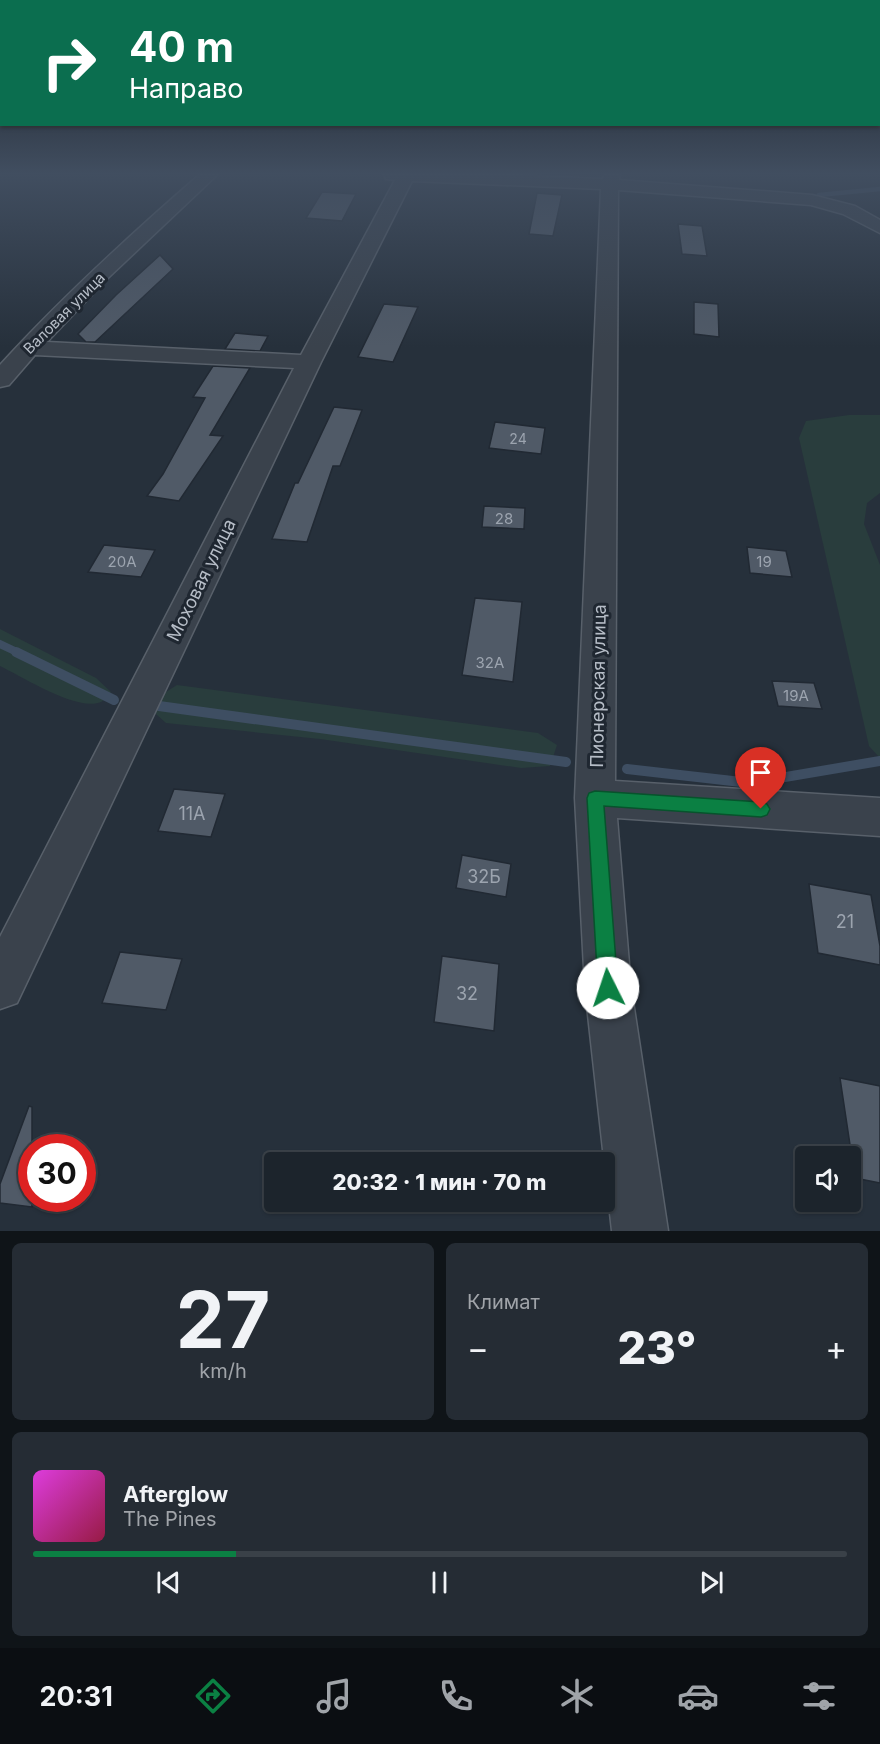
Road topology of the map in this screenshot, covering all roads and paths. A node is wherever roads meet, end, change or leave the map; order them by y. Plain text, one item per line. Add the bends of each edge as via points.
1 (145, 232) edge
2 (371, 232) edge
3 (610, 232) edge
4 (27, 348) junction
5 (309, 362) junction
6 (0, 380) edge
7 (595, 798) junction
8 (880, 817) edge
9 (0, 986) edge
10 (640, 1231) edge

1 - 4 street, Валовая улица
2 - 5 street, Моховая улица
3 - 7 street, Пионерская улица
4 - 5 street
4 - 6 street, Валовая улица
5 - 9 street, Моховая улица
7 - 8 street
7 - 10 street, Пионерская улица via 608,988

